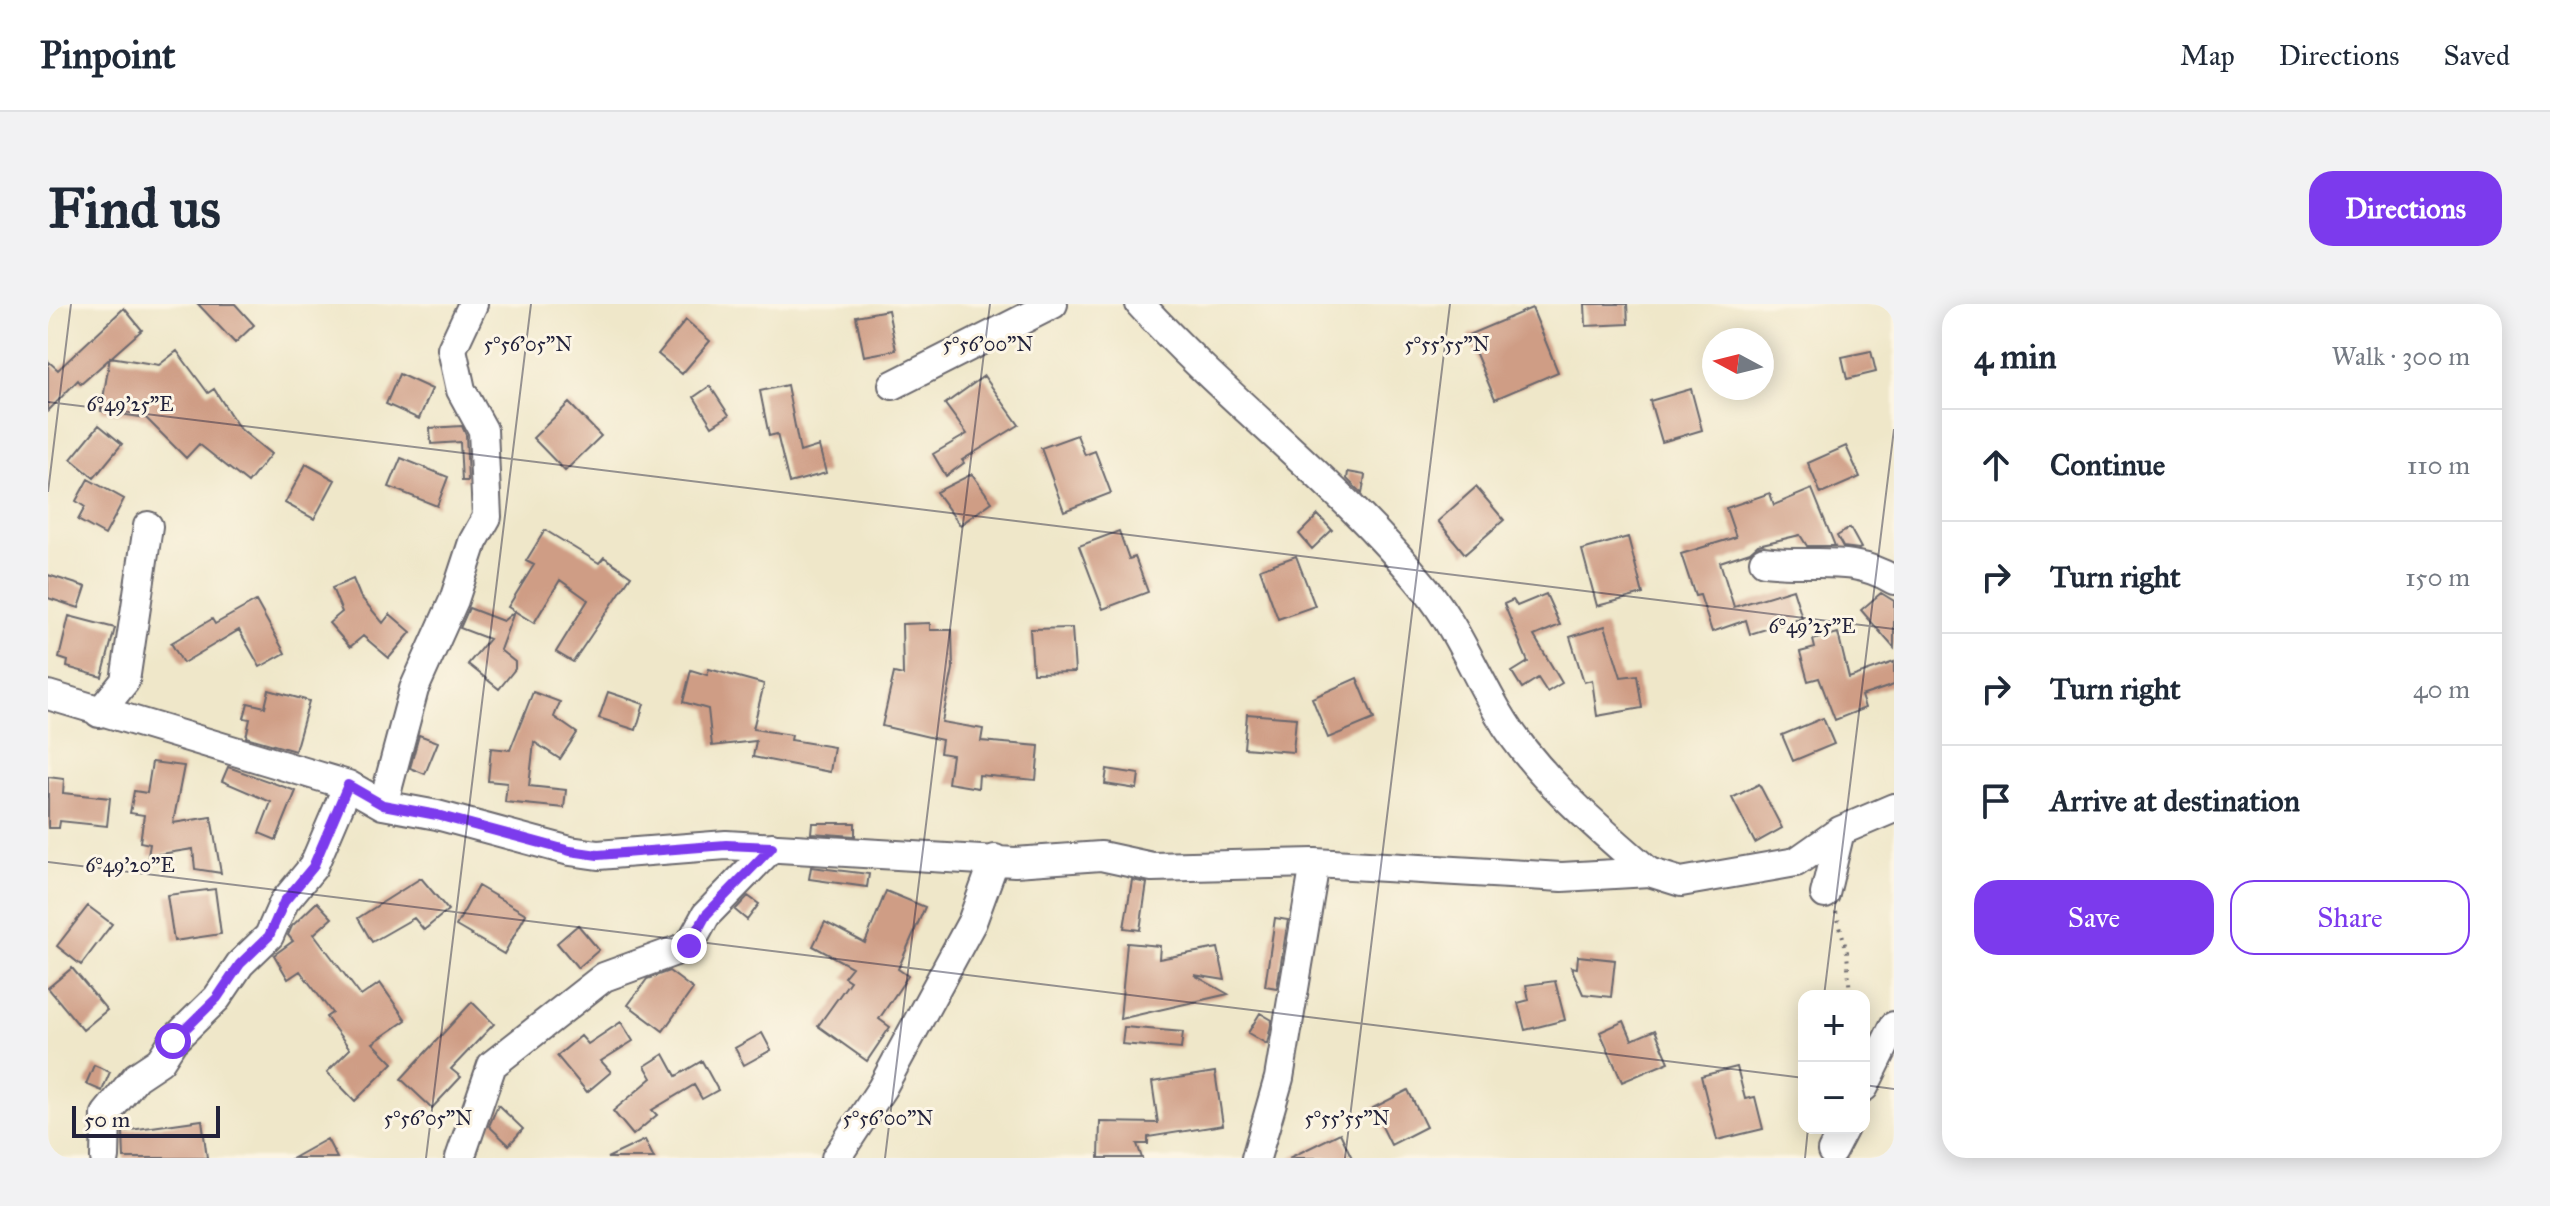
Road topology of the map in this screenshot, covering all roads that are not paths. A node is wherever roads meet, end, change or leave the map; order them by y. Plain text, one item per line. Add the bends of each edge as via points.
1 (473, 304) edge
2 (1053, 304) edge
3 (1140, 304) edge
4 (893, 385) dead end
5 (148, 526) dead end
6 (1764, 561) dead end
7 (1894, 580) edge
8 (48, 695) edge
9 (99, 713) junction
10 (348, 785) junction
11 (383, 805) junction
12 (1894, 808) edge
13 (1840, 831) junction
14 (772, 847) junction
15 (995, 859) junction
16 (1315, 863) junction
17 (1649, 872) junction
18 (1825, 894) road end
19 (1894, 1026) edge
20 (1870, 1075) edge
21 (105, 1158) edge
22 (460, 1158) edge
23 (836, 1158) edge
24 (1256, 1158) edge

1 - 11 street via 452,349 461,390 483,430 487,517 414,689
2 - 4 street
3 - 17 street via 1368,525 1426,589 1499,714 1541,773
5 - 9 street via 125,681
6 - 7 street via 1794,566 1840,561
8 - 9 street
9 - 10 street
10 - 11 street
10 - 21 street via 313,867 284,902 269,936 160,1061 136,1077 106,1114
11 - 14 street via 598,855 726,845
12 - 13 street
13 - 17 street via 1796,862 1681,882
13 - 18 street
14 - 15 street
14 - 22 street via 706,915 689,946 604,977 492,1065
15 - 16 street via 1101,856 1152,867
15 - 23 street via 972,922 882,1088
16 - 17 street via 1562,877
16 - 24 street via 1279,1078
19 - 20 street

